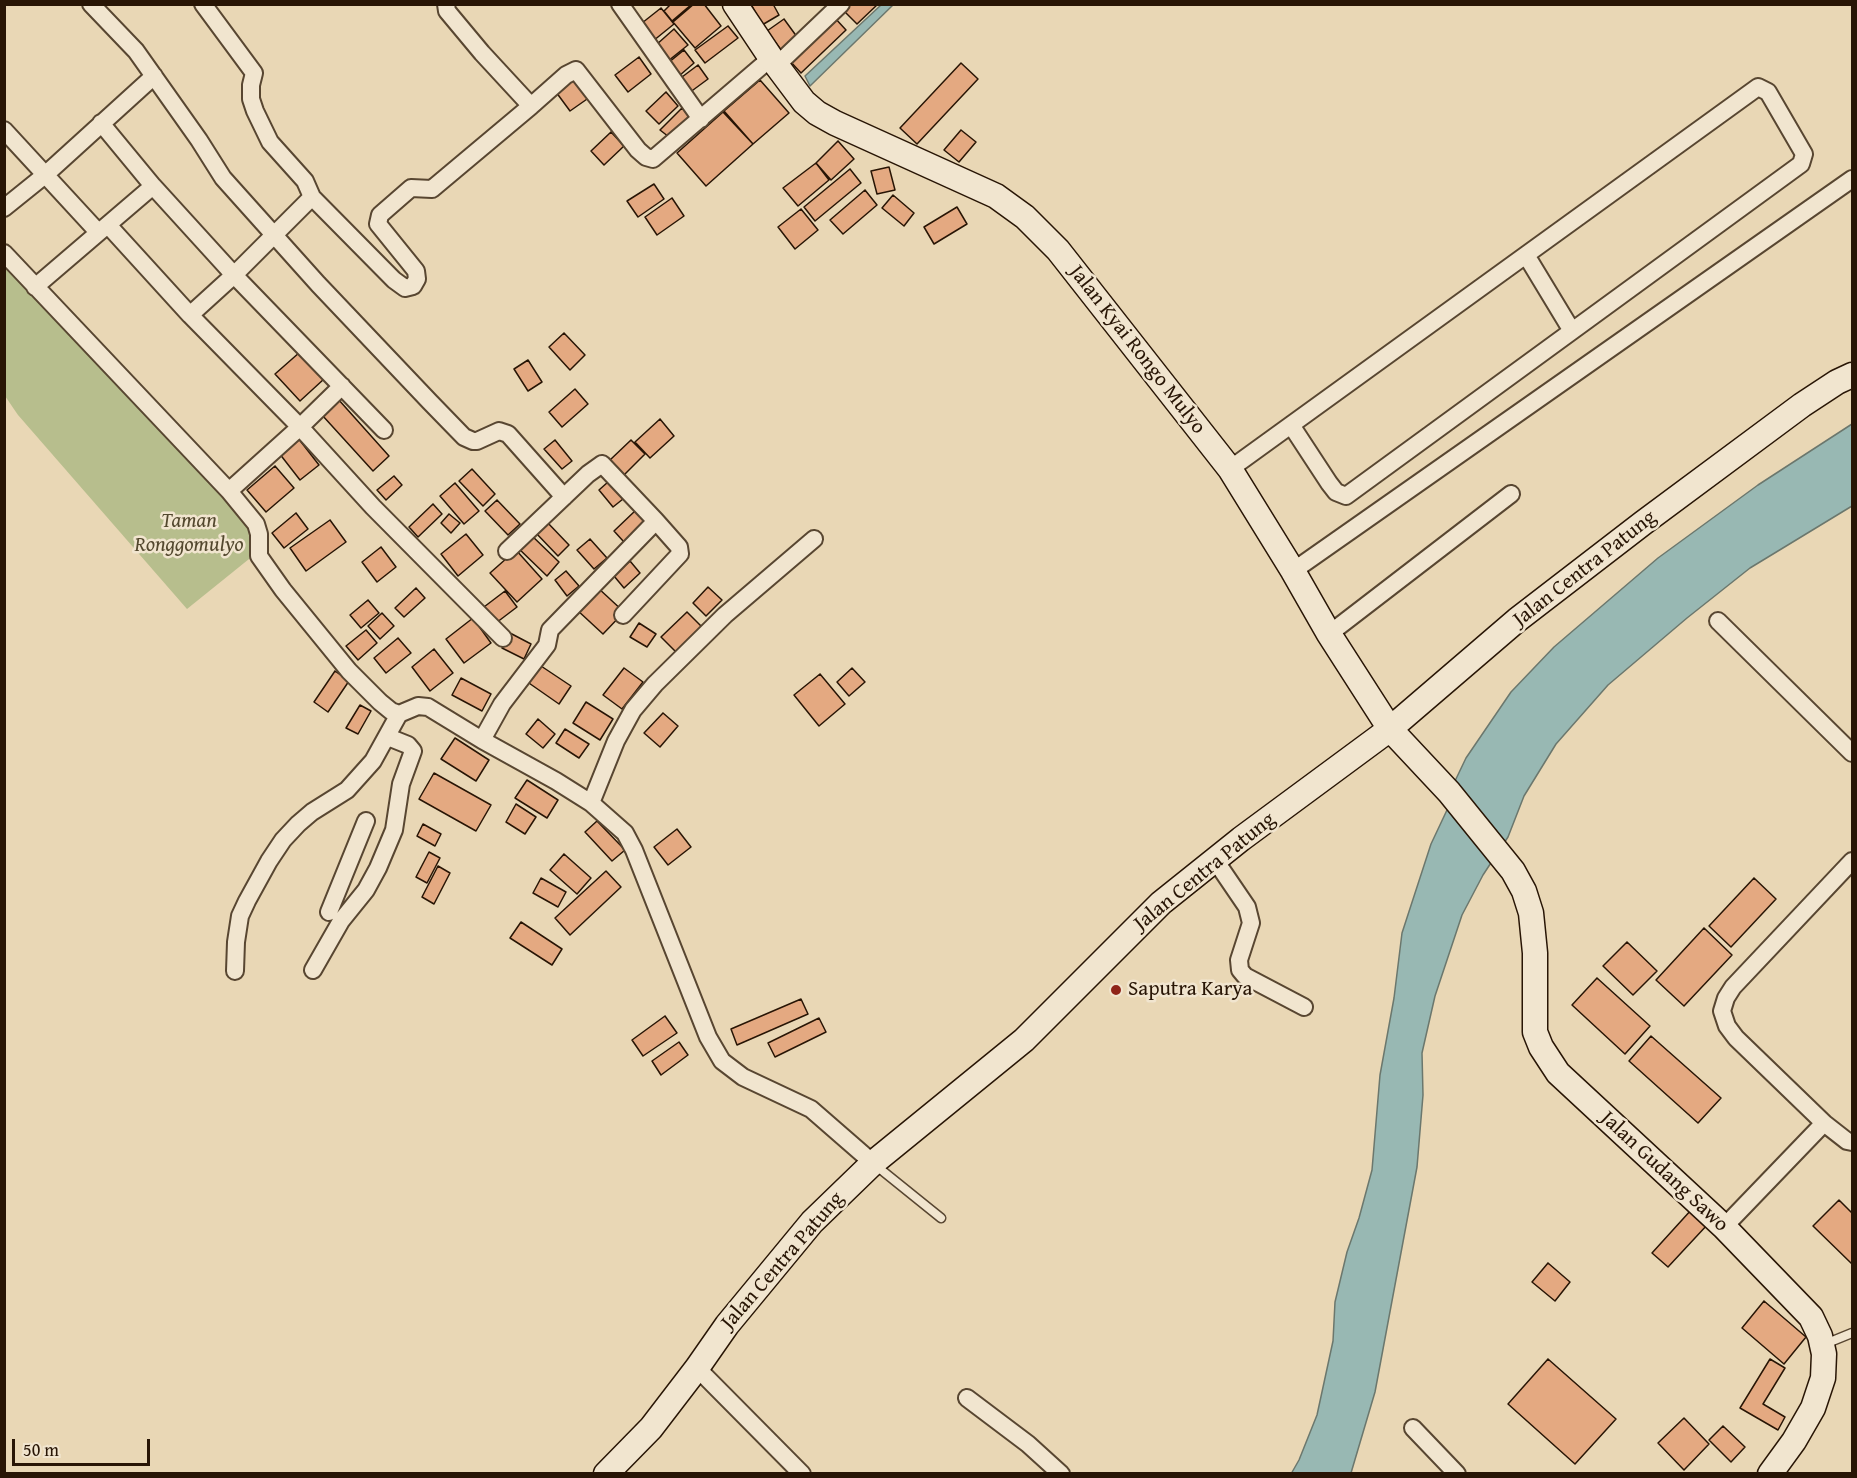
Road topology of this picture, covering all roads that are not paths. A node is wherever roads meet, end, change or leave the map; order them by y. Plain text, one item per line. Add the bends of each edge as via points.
1 (91, 4) edge
2 (203, 4) edge
3 (446, 4) edge
4 (620, 4) edge
5 (735, 4) edge
6 (841, 4) edge
7 (773, 62) junction
8 (154, 76) junction
9 (531, 106) junction
10 (701, 119) junction
11 (101, 123) junction
12 (4, 130) edge
13 (45, 175) junction
14 (1852, 179) edge
15 (153, 186) junction
16 (312, 197) junction
17 (4, 208) edge
18 (103, 229) junction
19 (274, 234) junction
20 (4, 253) edge
21 (1526, 255) junction
22 (234, 275) junction
23 (35, 287) junction
24 (190, 315) junction
25 (1572, 331) junction
26 (1852, 375) edge
27 (342, 386) junction
28 (1291, 425) junction
29 (300, 427) junction
30 (384, 430) dead end
31 (1230, 469) junction
32 (229, 491) junction
33 (1511, 494) dead end
34 (564, 497) junction
35 (656, 521) junction
36 (814, 539) dead end
37 (507, 551) dead end
38 (1293, 571) junction
39 (623, 615) dead end
40 (1718, 621) dead end
41 (1329, 634) junction
42 (503, 638) dead end
43 (399, 714) junction
44 (1390, 729) junction
45 (388, 737) junction
46 (482, 740) junction
47 (1852, 753) edge
48 (1449, 792) joint
49 (591, 804) junction
50 (366, 821) dead end
51 (1215, 860) junction
52 (1852, 861) edge
53 (329, 912) dead end
54 (313, 970) dead end
55 (235, 971) dead end
56 (1304, 1007) dead end
57 (1824, 1123) junction
58 (1852, 1142) edge
59 (873, 1162) junction
60 (941, 1218) dead end
61 (1724, 1227) junction
62 (1852, 1333) edge
63 (1822, 1346) junction
64 (697, 1368) junction
65 (967, 1398) dead end
66 (1413, 1428) dead end
67 (606, 1473) edge
68 (802, 1473) edge
69 (1060, 1473) edge
70 (1457, 1473) edge
71 (1770, 1473) edge

1 - 8 street
2 - 16 street via 254,73 251,99 255,111 270,142 305,181
3 - 9 street via 482,53
4 - 10 street
5 - 7 street, Jalan Kyai Rongo Mulyo
6 - 7 street
7 - 10 street
7 - 31 street, Jalan Kyai Rongo Mulyo via 817,113 996,196 1025,217 1058,250
8 - 11 street
8 - 19 street via 223,178
9 - 10 street via 576,70 638,150 653,159
9 - 16 street via 432,189 411,188 380,216 378,224 416,271 412,287 403,288 394,280
11 - 13 street
11 - 15 street
12 - 13 street
13 - 17 street
13 - 18 street
14 - 38 street
15 - 18 street
15 - 22 street
16 - 19 street
18 - 23 street
18 - 24 street
19 - 22 street
19 - 34 street via 464,437 477,441 498,431 508,434
20 - 23 street
21 - 25 street
21 - 25 street via 1758,87 1768,92 1804,154 1801,164
21 - 28 street
22 - 24 street
22 - 27 street
23 - 32 street
24 - 29 street
25 - 28 street via 1347,496 1336,492
26 - 44 street, Jalan Centra Patung via 1802,405 1643,523 1517,620
27 - 29 street
27 - 30 street
28 - 31 street
29 - 32 street
29 - 42 street
31 - 38 street, Jalan Kyai Rongo Mulyo
32 - 43 street via 256,524 259,556 283,590 349,671 380,702
33 - 41 street
34 - 35 street via 602,464
34 - 37 street
35 - 39 street via 680,547 680,554
35 - 46 street via 550,630 547,645 502,704
36 - 49 street via 714,625 633,710
38 - 41 street, Jalan Kyai Rongo Mulyo
40 - 47 street
41 - 44 street, Jalan Kyai Rongo Mulyo
43 - 45 street
43 - 46 street via 418,706 428,707
44 - 48 street, Jalan Kyai Rongo Mulyo
44 - 51 street, Jalan Centra Patung
45 - 54 street via 413,751 400,784 394,830 366,890 341,921
45 - 55 street via 347,790 312,812 283,840 240,916
46 - 49 street
48 - 61 street, Jalan Gudang Sawo via 1500,853 1524,891 1531,913 1535,1032 1541,1047 1558,1073
49 - 59 street via 625,833 634,850 708,1037 723,1061 743,1077 811,1109
50 - 53 street
51 - 56 street via 1239,892 1251,923 1239,960 1240,970
51 - 59 street, Jalan Centra Patung via 1161,903 1024,1040
52 - 57 street via 1733,987 1722,1011 1736,1038
57 - 58 street
57 - 61 street
59 - 60 lane
59 - 64 street, Jalan Centra Patung via 812,1222 727,1325
61 - 63 street, Jalan Gudang Sawo via 1811,1317
62 - 63 lane
63 - 71 street, Jalan Gudang Sawo via 1823,1378 1813,1408
64 - 67 street, Jalan Centra Patung via 651,1428
64 - 68 street
65 - 69 street
66 - 70 street

